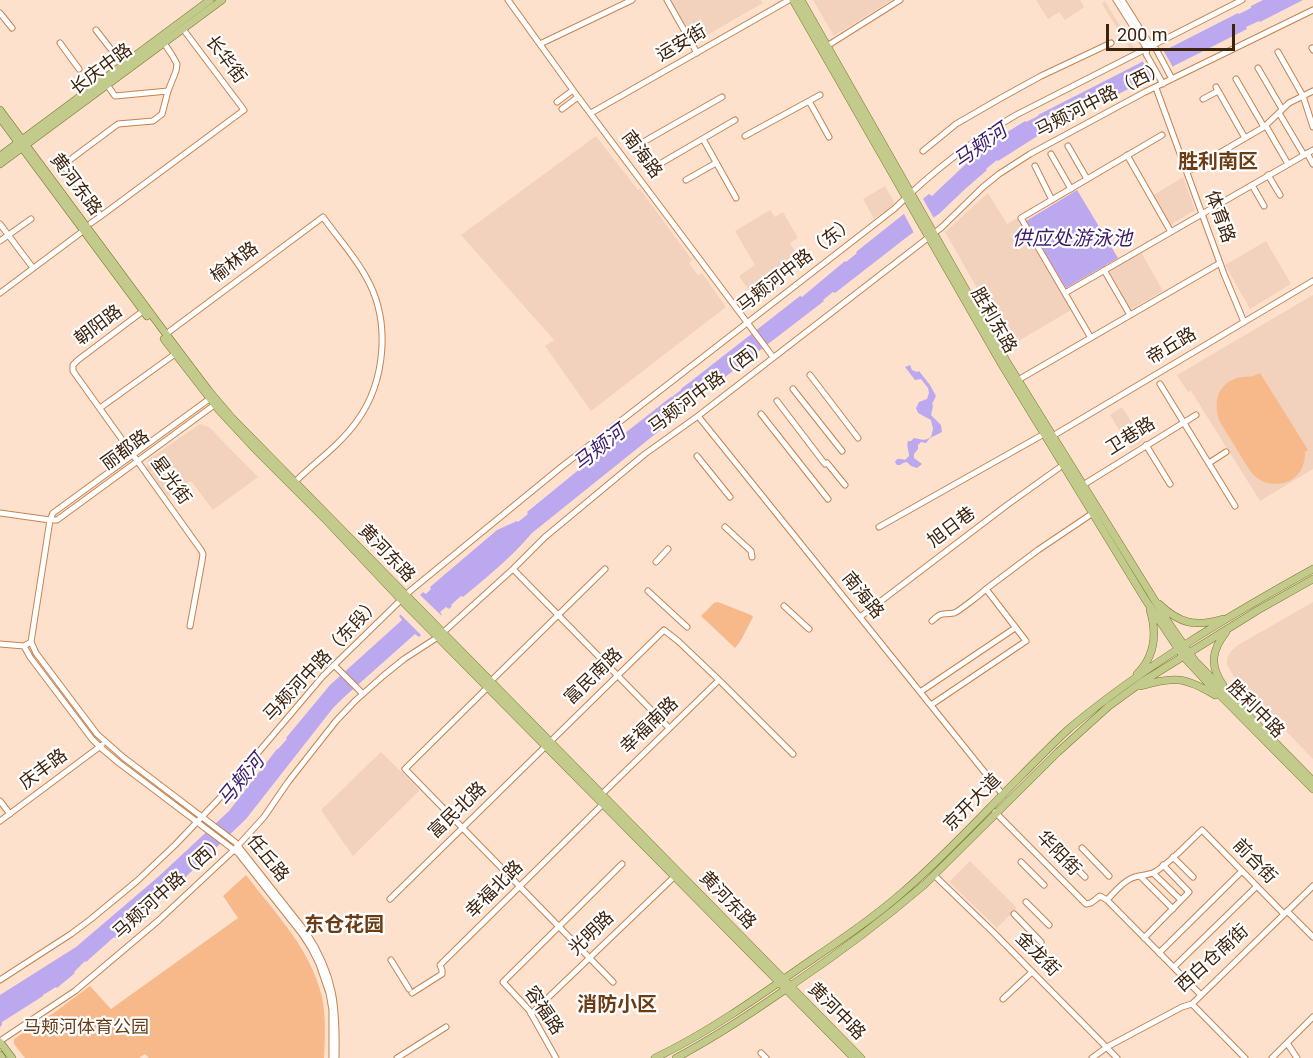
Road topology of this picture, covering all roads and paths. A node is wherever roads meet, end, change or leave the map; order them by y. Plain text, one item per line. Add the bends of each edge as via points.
1 (210, 0) edge
2 (222, 0) edge
3 (508, 0) edge
4 (632, 0) edge
5 (666, 0) edge
6 (791, 0) edge
7 (900, 0) edge
8 (1116, 0) edge
9 (1122, 0) edge
10 (1242, 0) edge
11 (804, 1) edge
12 (1313, 10) edge
13 (0, 13) edge
14 (12, 28) dead end
15 (183, 29) junction
16 (96, 30) dead end
17 (164, 42) junction
18 (60, 43) dead end
19 (1112, 43) dead end
20 (540, 44) junction
21 (827, 46) junction
22 (110, 48) dead end
23 (1150, 50) junction
24 (1278, 52) dead end
25 (697, 53) junction
26 (1258, 68) dead end
27 (78, 69) dead end
28 (1172, 78) junction
29 (1236, 79) dead end
30 (105, 82) junction
31 (1162, 83) junction
32 (1156, 88) junction
33 (573, 90) junction
34 (168, 91) junction
35 (1313, 91) edge
36 (820, 94) dead end
37 (1303, 96) junction
38 (578, 97) junction
39 (722, 97) dead end
40 (1203, 99) dead end
41 (808, 101) junction
42 (557, 102) dead end
43 (562, 109) dead end
44 (0, 110) edge
45 (1281, 111) junction
46 (591, 113) junction
47 (0, 118) edge
48 (735, 120) dead end
49 (1265, 126) junction
50 (1313, 127) edge
51 (1162, 135) dead end
52 (745, 136) dead end
53 (829, 136) dead end
54 (1245, 138) junction
55 (703, 139) junction
56 (645, 141) dead end
57 (22, 144) junction
58 (1068, 146) dead end
59 (1313, 150) edge
60 (923, 151) dead end
61 (1051, 154) dead end
62 (1305, 154) junction
63 (1127, 155) junction
64 (0, 156) edge
65 (716, 163) junction
66 (0, 164) edge
67 (1288, 164) junction
68 (1313, 164) edge
69 (658, 165) dead end
70 (1035, 166) dead end
71 (1187, 172) junction
72 (1268, 175) junction
73 (1087, 179) junction
74 (686, 180) dead end
75 (1252, 185) junction
76 (1071, 189) junction
77 (908, 195) junction
78 (1280, 195) dead end
79 (736, 198) dead end
80 (1052, 200) junction
81 (1264, 206) dead end
82 (1202, 214) junction
83 (101, 216) junction
84 (32, 219) dead end
85 (91, 223) dead end
86 (0, 224) edge
87 (83, 231) junction
88 (1171, 232) junction
89 (930, 234) junction
90 (9, 235) junction
91 (0, 241) edge
92 (1220, 263) junction
93 (33, 268) junction
94 (1104, 270) junction
95 (1313, 281) edge
96 (0, 293) edge
97 (1065, 294) junction
98 (143, 311) junction
99 (1130, 315) junction
100 (1245, 322) junction
101 (749, 326) junction
102 (165, 334) junction
103 (1091, 338) junction
104 (175, 354) junction
105 (773, 357) junction
106 (73, 365) joint
107 (810, 375) dead end
108 (1018, 380) junction
109 (1160, 384) dead end
110 (793, 388) dead end
111 (214, 400) junction
112 (777, 401) dead end
113 (99, 408) junction
114 (761, 414) dead end
115 (1196, 415) dead end
116 (698, 416) junction
117 (1184, 422) junction
118 (1048, 436) junction
119 (858, 438) dead end
120 (1146, 445) junction
121 (842, 451) dead end
122 (1226, 452) dead end
123 (133, 454) junction
124 (697, 456) dead end
125 (138, 461) junction
126 (1209, 463) junction
127 (1063, 465) junction
128 (294, 482) junction
129 (1170, 484) dead end
130 (845, 485) dead end
131 (1083, 485) junction
132 (730, 497) dead end
133 (828, 499) dead end
134 (1235, 506) dead end
135 (0, 513) edge
136 (1093, 513) junction
137 (50, 519) junction
138 (725, 527) dead end
139 (879, 527) dead end
140 (668, 549) dead end
141 (752, 557) dead end
142 (656, 562) dead end
143 (513, 569) junction
144 (605, 569) dead end
145 (1313, 569) edge
146 (1313, 579) edge
147 (986, 589) junction
148 (648, 591) dead end
149 (403, 597) junction
150 (1148, 597) junction
151 (784, 606) dead end
152 (558, 615) junction
153 (860, 617) junction
154 (1232, 617) junction
155 (932, 621) dead end
156 (190, 626) dead end
157 (687, 627) dead end
158 (1230, 627) junction
159 (1015, 628) junction
160 (809, 629) dead end
161 (440, 634) junction
162 (31, 642) junction
163 (0, 644) edge
164 (24, 646) junction
165 (1183, 651) junction
166 (334, 665) junction
167 (618, 676) junction
168 (719, 680) junction
169 (489, 684) junction
170 (1125, 685) junction
171 (1133, 689) junction
172 (361, 692) junction
173 (920, 692) junction
174 (931, 705) junction
175 (1234, 705) junction
176 (669, 728) junction
177 (105, 743) junction
178 (548, 744) junction
179 (100, 747) junction
180 (793, 754) dead end
181 (1313, 781) edge
182 (1313, 789) edge
183 (602, 794) junction
184 (1003, 795) junction
185 (0, 801) edge
186 (603, 804) junction
187 (990, 807) junction
188 (997, 813) junction
189 (10, 814) junction
190 (203, 817) junction
191 (0, 821) edge
192 (198, 822) junction
193 (462, 828) junction
194 (234, 846) junction
195 (1082, 848) dead end
196 (1173, 857) junction
197 (1069, 861) dead end
198 (1021, 862) dead end
199 (622, 864) dead end
200 (1163, 865) junction
201 (1242, 871) junction
202 (1153, 873) junction
203 (934, 875) junction
204 (675, 876) junction
205 (1109, 876) dead end
206 (1085, 877) dead end
207 (1141, 877) junction
208 (1192, 877) dead end
209 (1044, 885) dead end
210 (520, 886) junction
211 (1257, 886) junction
212 (1313, 886) edge
213 (390, 898) dead end
214 (1107, 900) junction
215 (1181, 900) junction
216 (1026, 902) dead end
217 (1173, 909) junction
218 (1285, 913) junction
219 (1014, 914) dead end
220 (1049, 925) dead end
221 (559, 926) junction
222 (1313, 937) edge
223 (1144, 938) junction
224 (1041, 942) dead end
225 (1159, 953) junction
226 (590, 958) junction
227 (391, 960) dead end
228 (1174, 968) junction
229 (1032, 972) junction
230 (0, 980) edge
231 (782, 981) junction
232 (613, 982) dead end
233 (788, 988) junction
234 (1201, 994) junction
235 (1003, 999) dead end
236 (1192, 1004) junction
237 (531, 1014) junction
238 (1313, 1017) edge
239 (446, 1027) dead end
240 (0, 1042) edge
241 (1287, 1043) junction
242 (1107, 1047) junction
243 (2, 1057) edge
244 (12, 1058) edge
245 (332, 1058) edge
246 (336, 1058) edge
247 (397, 1058) edge
248 (556, 1058) edge
249 (655, 1058) edge
250 (676, 1058) edge
251 (854, 1058) edge
252 (861, 1058) edge
253 (1092, 1058) edge
254 (1117, 1058) edge
255 (1245, 1058) edge
256 (1272, 1058) edge
257 (1297, 1058) edge

1 - 30 main road, 长庆中路
2 - 15 main road, 长庆中路
3 - 20 street, 南海路
4 - 20 street
5 - 25 street
6 - 25 street, 运安街
6 - 77 main road, 胜利东路
7 - 21 street
8 - 23 street
9 - 23 street
10 - 23 street, 马颊河中路（东）
11 - 21 main road, 胜利东路
12 - 28 street, 马颊河中路（西）
13 - 14 street
15 - 17 main road, 长庆中路
15 - 83 street, 长华街 via 244,110
16 - 22 street
17 - 30 main road, 长庆中路
17 - 34 street via 177,64
18 - 27 street
19 - 60 street via 993,102 956,124
20 - 33 street, 南海路
21 - 77 main road, 胜利东路
23 - 28 street
23 - 31 street
23 - 77 street, 马颊河中路（东） via 997,126
24 - 37 street
25 - 46 street, 运安街
26 - 45 street
28 - 31 street, 马颊河中路（西）
29 - 49 street
30 - 34 street via 115,96
30 - 57 main road, 长庆中路
31 - 32 street, 马颊河中路（西）
32 - 71 street, 体育路
32 - 89 street, 马颊河中路（西） via 1012,165
33 - 38 street, 南海路
33 - 42 street
34 - 83 street via 162,114 156,119 118,124 63,165
35 - 37 street
36 - 41 street
37 - 45 street
37 - 50 street
38 - 43 street
38 - 46 street, 南海路
39 - 56 street
40 - 54 street via 1217,89
41 - 52 street
41 - 53 street
44 - 57 main road, 黄河东路
45 - 49 street
45 - 62 street
46 - 101 street, 南海路
47 - 57 main road, 黄河东路
48 - 55 street
49 - 54 street
49 - 67 street
51 - 63 street
54 - 71 street
55 - 65 street
55 - 69 street
57 - 64 main road, 长庆中路
57 - 66 main road, 长庆中路
57 - 87 main road, 黄河东路
57 - 102 main road, 黄河东路
58 - 73 street
59 - 62 street
61 - 76 street
62 - 67 street
62 - 68 street
63 - 73 street
63 - 88 street
65 - 74 street
65 - 79 street
67 - 72 street
70 - 80 street
71 - 82 street, 体育路
72 - 75 street
72 - 78 street
73 - 76 street
75 - 81 street
75 - 82 street
76 - 80 street
77 - 89 main road, 胜利东路
77 - 101 street, 马颊河中路（东）
80 - 97 street via 1021,218
82 - 88 street
82 - 92 street, 体育路
83 - 85 street
84 - 90 street
86 - 90 street
87 - 93 street
87 - 98 main road, 黄河东路
88 - 94 street
89 - 105 street, 马颊河中路（西）
89 - 108 main road, 胜利东路
89 - 118 main road, 胜利东路 via 1002,365
90 - 91 street
90 - 93 street
92 - 99 street
92 - 100 street, 体育路
93 - 96 street
94 - 97 street
94 - 99 street
95 - 100 street, 帝丘路
97 - 103 street
98 - 104 main road, 黄河东路
98 - 106 street, 朝阳路
99 - 103 street
100 - 118 street, 帝丘路
101 - 105 street, 南海路
101 - 149 street, 马颊河中路（东） via 560,468
102 - 111 main road, 黄河东路
102 - 128 street, 榆林路 via 323,217 367,278 379,315 382,349 372,396 357,421
103 - 108 street
104 - 111 main road, 黄河东路
104 - 113 street
105 - 116 street, 马颊河中路（西）
106 - 113 street, 星光街
107 - 119 street
108 - 118 main road, 胜利东路
109 - 117 street
110 - 121 street
111 - 123 street, 丽都路
111 - 125 street, 丽都路
111 - 128 main road, 黄河东路
111 - 149 main road, 黄河东路 via 229,422
112 - 130 street
113 - 123 street, 星光街
114 - 133 street
115 - 117 street, 卫巷路
116 - 143 street, 马颊河中路（西） via 588,501
116 - 153 street, 南海路
117 - 120 street, 卫巷路
117 - 126 street
118 - 127 main road, 胜利东路
118 - 131 main road, 胜利东路
118 - 139 street, 帝丘路
120 - 129 street
120 - 131 street, 卫巷路
122 - 126 street
123 - 125 street, 星光街
123 - 137 street, 丽都路
124 - 132 street
125 - 137 street, 丽都路 via 57,520
125 - 156 street, 星光街 via 203,554
126 - 134 street
127 - 136 main road, 胜利东路
127 - 153 street, 旭日巷
128 - 149 main road, 黄河东路
131 - 150 main road, 胜利东路
135 - 137 street
136 - 147 street
136 - 150 main road, 胜利东路
137 - 162 street
138 - 141 street via 751,551
140 - 142 street
143 - 152 street
143 - 161 street, 马颊河中路（西）
144 - 152 street
145 - 154 main road, 京开大道
146 - 158 main road, 京开大道
147 - 155 street via 956,613 941,613
147 - 159 street
148 - 157 street
149 - 161 main road, 黄河东路
149 - 166 street, 马颊河中路（东段）
150 - 154 main road via 1179,620 1206,624
150 - 165 main road, 胜利东路
150 - 170 main road via 1155,626 1154,645 1143,668
151 - 160 street
152 - 167 street
152 - 169 street
153 - 173 street, 南海路
154 - 165 main road, 京开大道
158 - 165 main road, 京开大道
158 - 175 main road via 1218,642 1214,662
159 - 173 street
159 - 174 street via 1026,641
161 - 169 main road, 黄河东路
161 - 172 street, 马颊河中路（西）
162 - 164 street
162 - 177 street, 任丘路
163 - 164 street
164 - 179 street, 任丘路
165 - 170 main road, 京开大道
165 - 171 main road, 京开大道
165 - 175 main road, 胜利中路
166 - 172 street
166 - 190 street, 马颊河中路（东段）
167 - 168 street, 富民南路 via 664,630
167 - 176 street
167 - 178 street, 富民南路
168 - 176 street, 幸福南路
168 - 180 street
169 - 178 main road, 黄河东路
169 - 193 street via 405,769
170 - 184 main road, 京开大道 via 1068,730
171 - 175 main road via 1170,679 1188,681
171 - 188 main road, 京开大道 via 1074,737
172 - 194 street, 马颊河中路（西） via 264,817
173 - 174 street, 南海路
174 - 184 street, 南海路
175 - 181 main road, 胜利中路
175 - 182 main road, 胜利中路
176 - 183 street, 幸福南路
177 - 179 street, 庆丰路
177 - 190 street, 任丘路
178 - 183 main road, 黄河东路
178 - 186 main road, 黄河东路
178 - 193 street, 富民北路
179 - 189 street, 庆丰路
179 - 192 street, 任丘路
183 - 231 main road, 黄河东路
184 - 187 main road, 京开大道
185 - 189 street
186 - 204 main road, 黄河东路
186 - 210 street, 幸福北路
187 - 188 street, 华阳街
187 - 231 main road, 京开大道 via 899,896
188 - 203 main road, 京开大道
188 - 214 street, 华阳街 via 1086,904 1100,896
189 - 191 street, 庆丰路
190 - 192 street, 马颊河中路（东段）
190 - 194 street, 任丘路
192 - 194 street, 任丘路
192 - 230 street, 马颊河中路（东段） via 116,899
193 - 210 street
193 - 213 street, 富民北路
194 - 240 street, 马颊河中路（西） via 159,920 75,991
194 - 245 street, 任丘路 via 319,964 332,1010
194 - 246 street, 任丘路 via 316,947 333,992
195 - 205 street
196 - 200 street
196 - 201 street, 前合街 via 1202,830
196 - 208 street
197 - 206 street
198 - 209 street
199 - 221 street
200 - 202 street
200 - 215 street via 1190,892
201 - 211 street, 前合街
201 - 225 street
202 - 207 street
202 - 215 street
203 - 229 street, 金龙街
203 - 233 main road, 京开大道 via 861,936
204 - 226 street, 光明路
204 - 231 main road, 黄河东路
207 - 214 street via 1127,881
207 - 217 street
210 - 221 street
210 - 227 street, 幸福北路 via 440,965 442,974 438,977 410,991
211 - 218 street, 前合街
211 - 228 street
212 - 218 street, 西白仓南街
214 - 223 street
215 - 217 street
216 - 220 street
217 - 223 street
218 - 222 street, 前合街
218 - 234 street, 西白仓南街
219 - 224 street
221 - 226 street
221 - 237 street, 容福路 via 503,982
223 - 225 street
225 - 228 street
226 - 232 street
226 - 237 street, 光明路
228 - 234 street
229 - 235 street
229 - 242 street, 金龙街
231 - 233 main road, 黄河东路
231 - 249 main road, 京开大道 via 696,1037
233 - 250 main road, 京开大道
233 - 251 main road, 黄河中路
233 - 252 main road, 黄河中路
234 - 236 street, 西白仓南街
236 - 242 street, 西白仓南街
236 - 255 street
237 - 248 street, 容福路
238 - 241 street
239 - 247 street
240 - 243 street
240 - 244 main road
241 - 256 street
241 - 257 street
242 - 253 street, 西白仓南街
242 - 254 street, 金龙街

